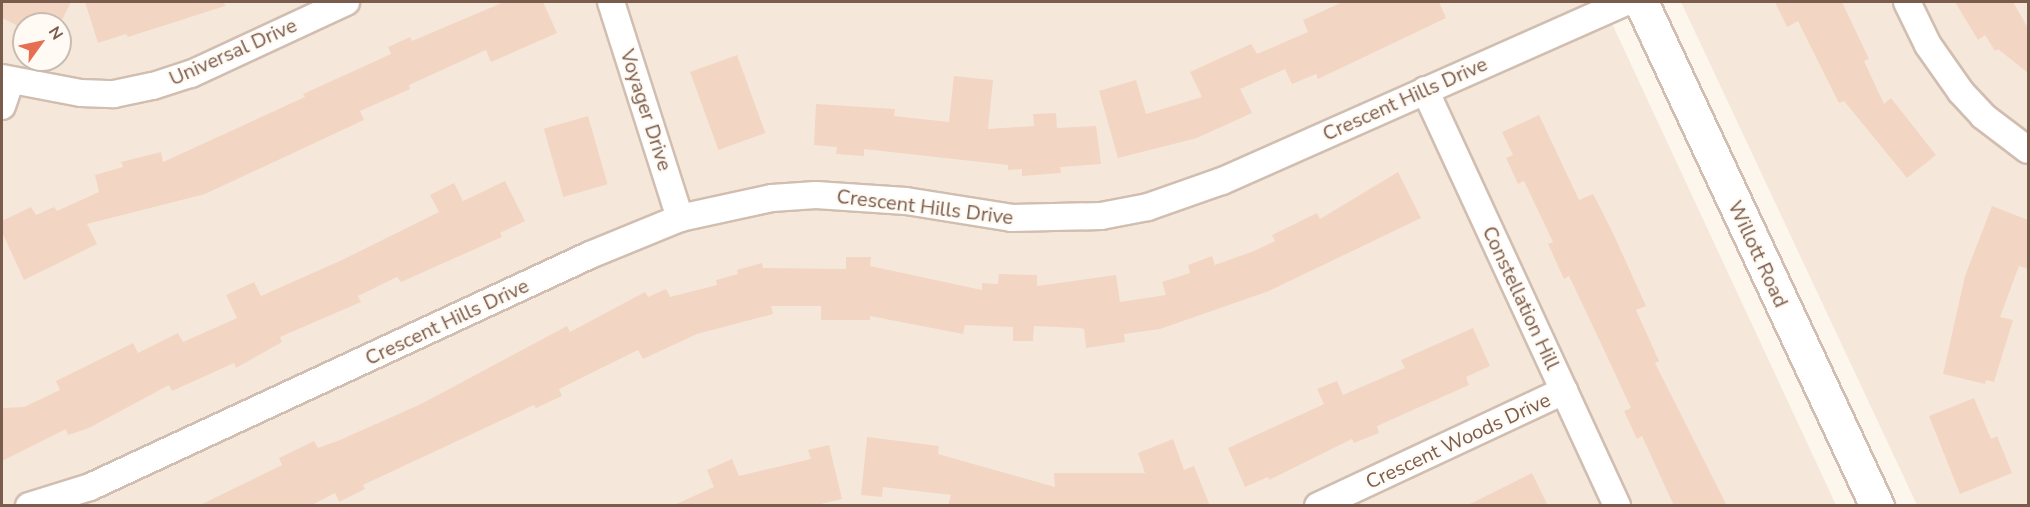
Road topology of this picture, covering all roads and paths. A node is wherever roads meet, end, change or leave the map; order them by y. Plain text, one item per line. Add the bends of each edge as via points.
1 (346, 2) edge
2 (611, 2) edge
3 (1626, 2) edge
4 (1641, 2) edge
5 (1907, 2) edge
6 (4, 89) edge
7 (1425, 90) junction
8 (2028, 150) edge
9 (680, 218) junction
10 (1564, 391) junction
11 (29, 506) edge
12 (1318, 506) edge
13 (1617, 506) edge
14 (1876, 506) edge

1 - 6 street, Universal Drive via 191,74 153,86 114,94
2 - 9 street, Voyager Drive
3 - 7 street, Crescent Hills Drive
4 - 14 main road, Willott Road
5 - 8 street via 1928,45 1961,92 1983,116
7 - 9 street, Crescent Hills Drive via 1186,195 1101,216 1012,218 906,201 816,195 753,201
7 - 10 street, Constellation Hill
9 - 11 street, Crescent Hills Drive via 590,255 90,487
10 - 12 street, Crescent Woods Drive
10 - 13 street, Constellation Hill

